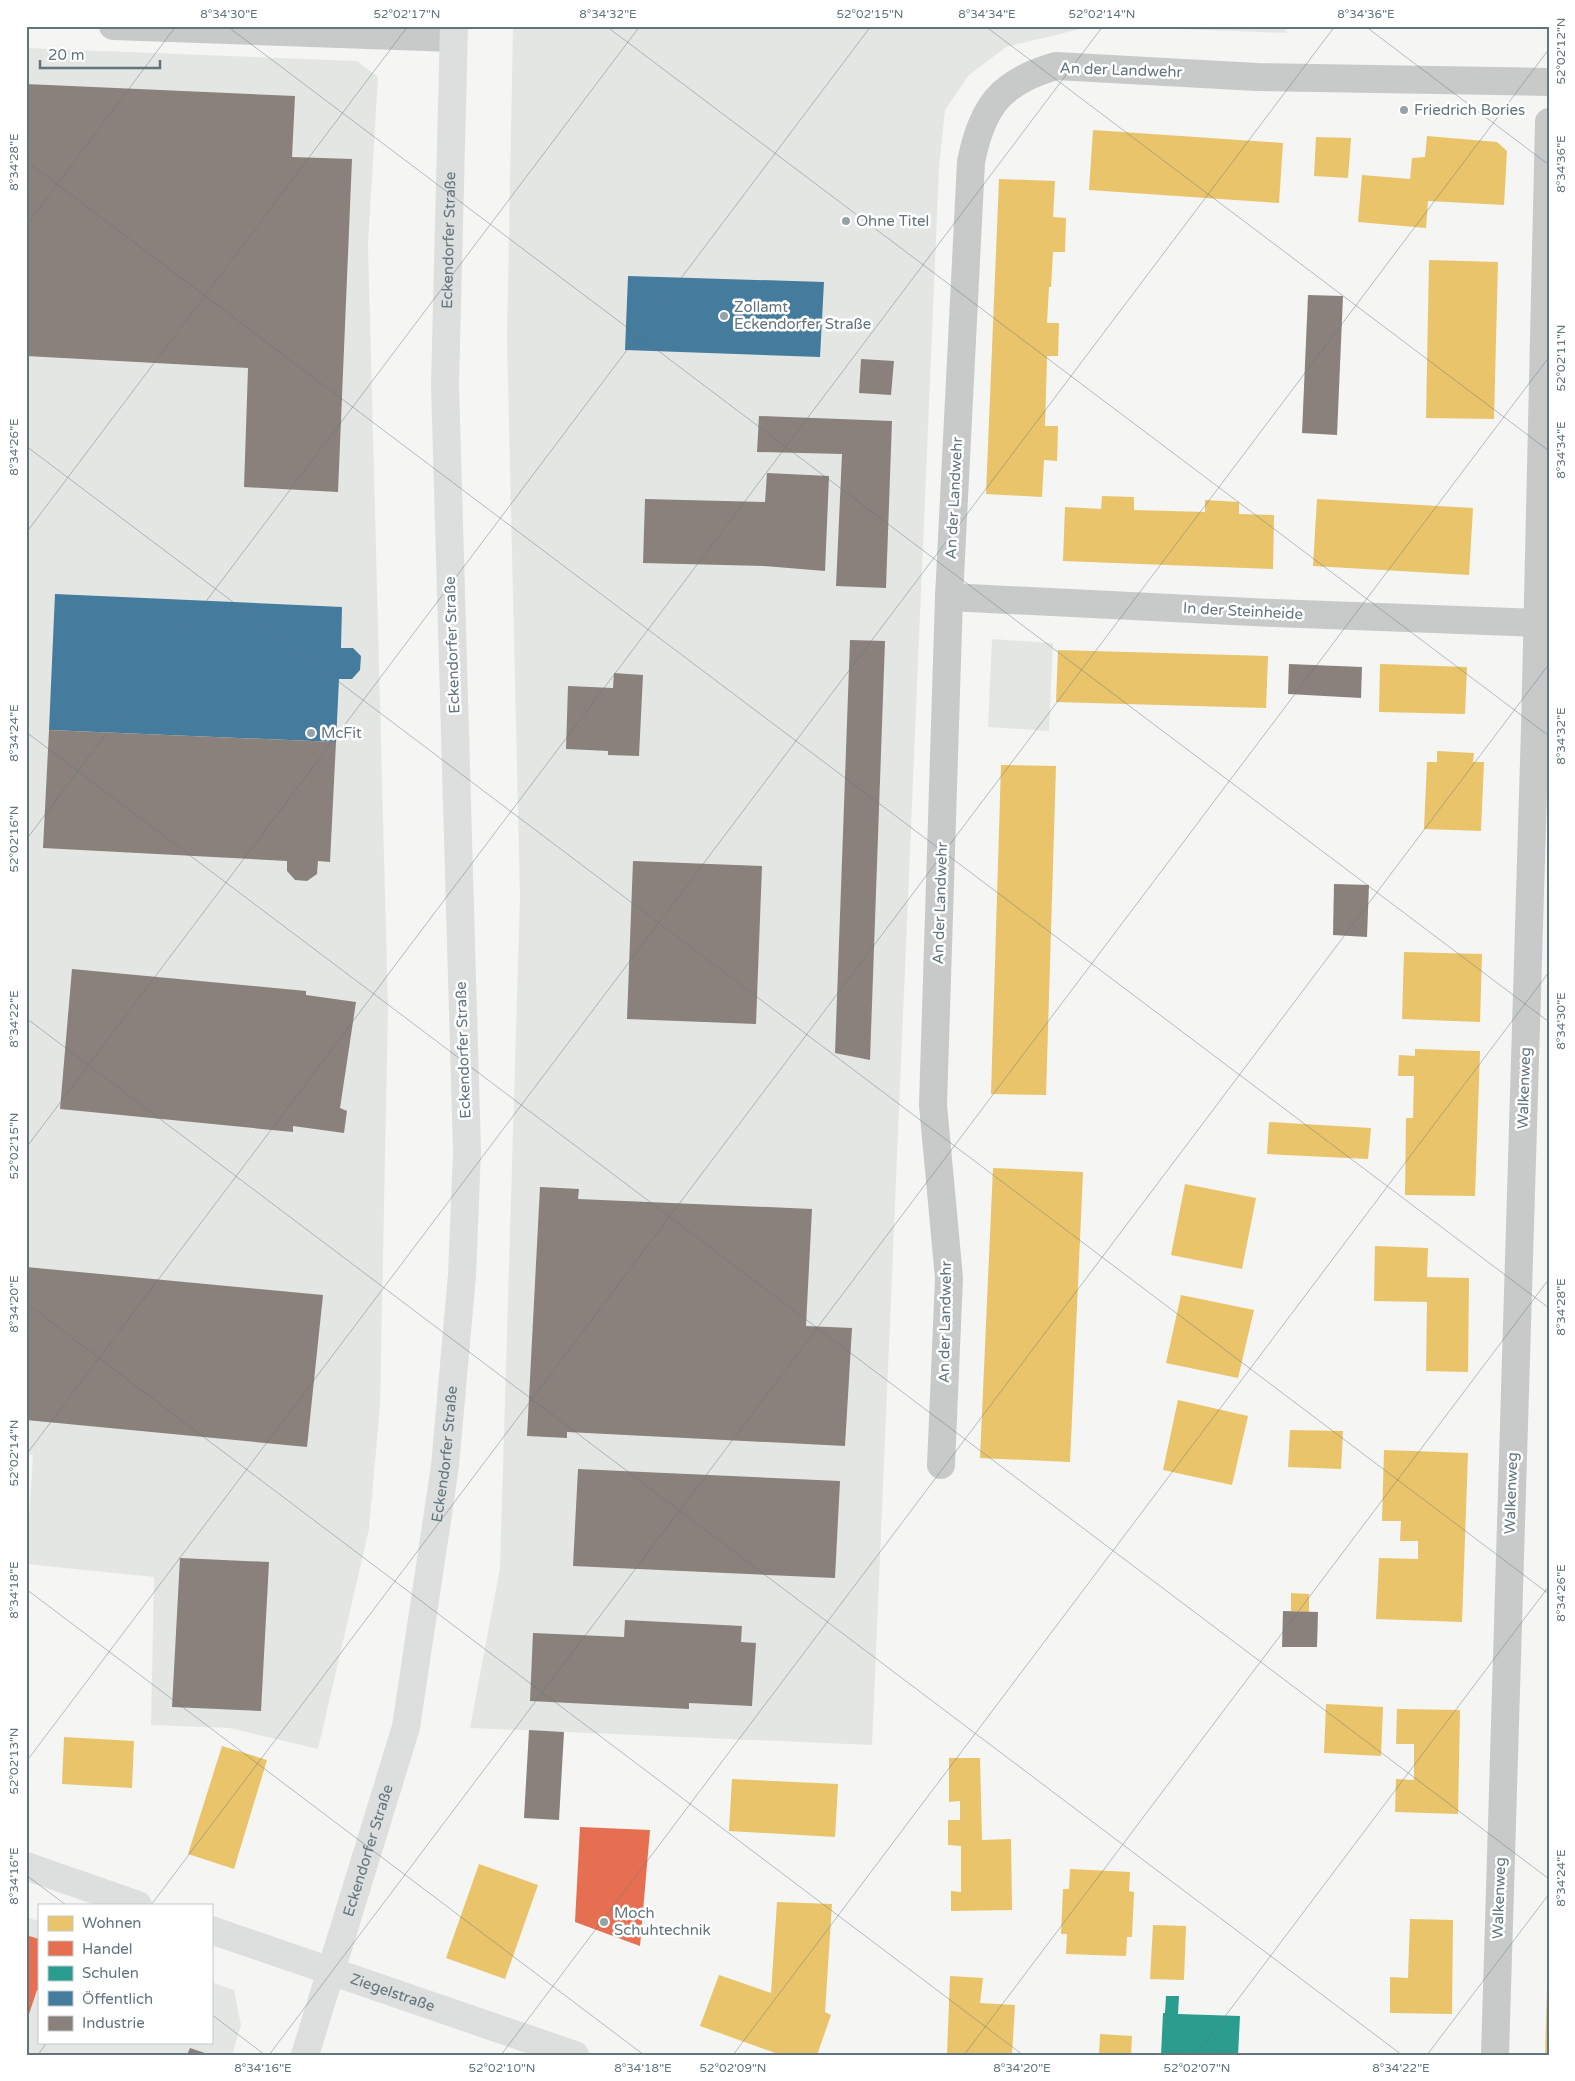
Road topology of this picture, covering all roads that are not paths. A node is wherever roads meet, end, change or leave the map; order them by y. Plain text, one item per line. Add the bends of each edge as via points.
1 (113, 26) edge
2 (454, 32) edge
3 (1549, 82) edge
4 (1549, 122) edge
5 (949, 597) junction
6 (1538, 622) junction
7 (1541, 798) edge
8 (941, 1465) dead end
9 (26, 1866) edge
10 (135, 1904) edge
11 (212, 1930) edge
12 (331, 1972) junction
13 (305, 2055) edge
14 (575, 2055) edge
15 (1495, 2055) edge

1 - 2 street
2 - 12 street, Eckendorfer Straße via 445,384 467,1152 462,1275 445,1466 406,1727
3 - 5 street, An der Landwehr via 1257,77 1056,66 1032,73 997,97 984,115 971,162
4 - 6 street, Walkenweg
5 - 6 street, In der Steinheide
5 - 8 street, An der Landwehr via 933,1105 949,1278
6 - 7 street, Walkenweg
7 - 15 street, Walkenweg
9 - 10 street
11 - 12 street, Ziegelstraße
12 - 13 street, Eckendorfer Straße
12 - 14 street, Ziegelstraße

